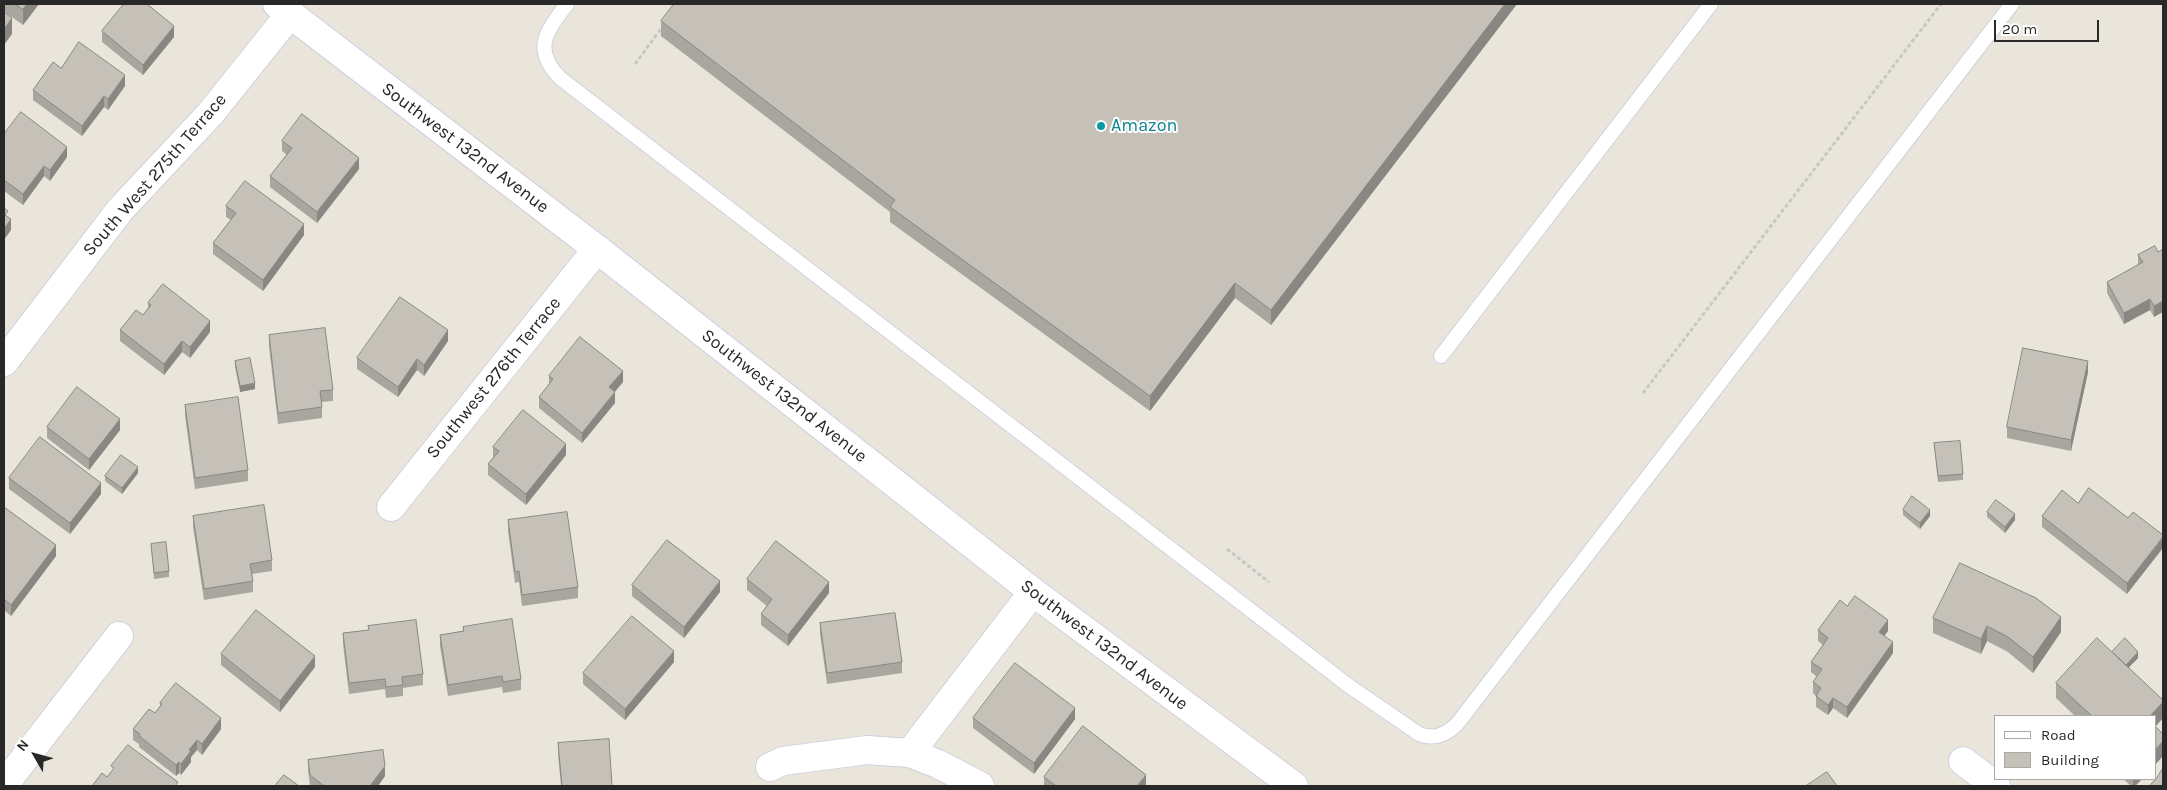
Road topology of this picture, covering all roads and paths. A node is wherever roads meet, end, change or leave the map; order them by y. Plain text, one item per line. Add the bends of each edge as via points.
1 (566, 4) edge
2 (1711, 4) edge
3 (1941, 4) edge
4 (2012, 4) edge
5 (288, 7) edge
6 (669, 19) edge
7 (635, 64) dead end
8 (597, 249) junction
9 (1440, 356) dead end
10 (4, 362) edge
11 (1642, 393) dead end
12 (391, 507) dead end
13 (1227, 549) dead end
14 (1269, 582) dead end
15 (1033, 592) junction
16 (119, 636) dead end
17 (910, 753) junction
18 (1963, 761) dead end
19 (770, 766) dead end
20 (4, 784) edge
21 (980, 786) edge
22 (1294, 786) edge
23 (1996, 786) edge

1 - 4 lane via 550,25 543,49 546,61 560,78 1349,686 1419,734 1431,737 1448,732 1460,720
2 - 9 lane
3 - 11 path
5 - 8 street, Southwest 132nd Avenue
5 - 10 street, South West 275th Terrace via 210,114 120,210
6 - 7 path
8 - 12 street, Southwest 276th Terrace
8 - 15 street, Southwest 132nd Avenue
13 - 14 path
15 - 17 street
15 - 22 street, Southwest 132nd Avenue
16 - 20 street
17 - 19 street via 867,750 783,761
17 - 21 street
18 - 23 street

